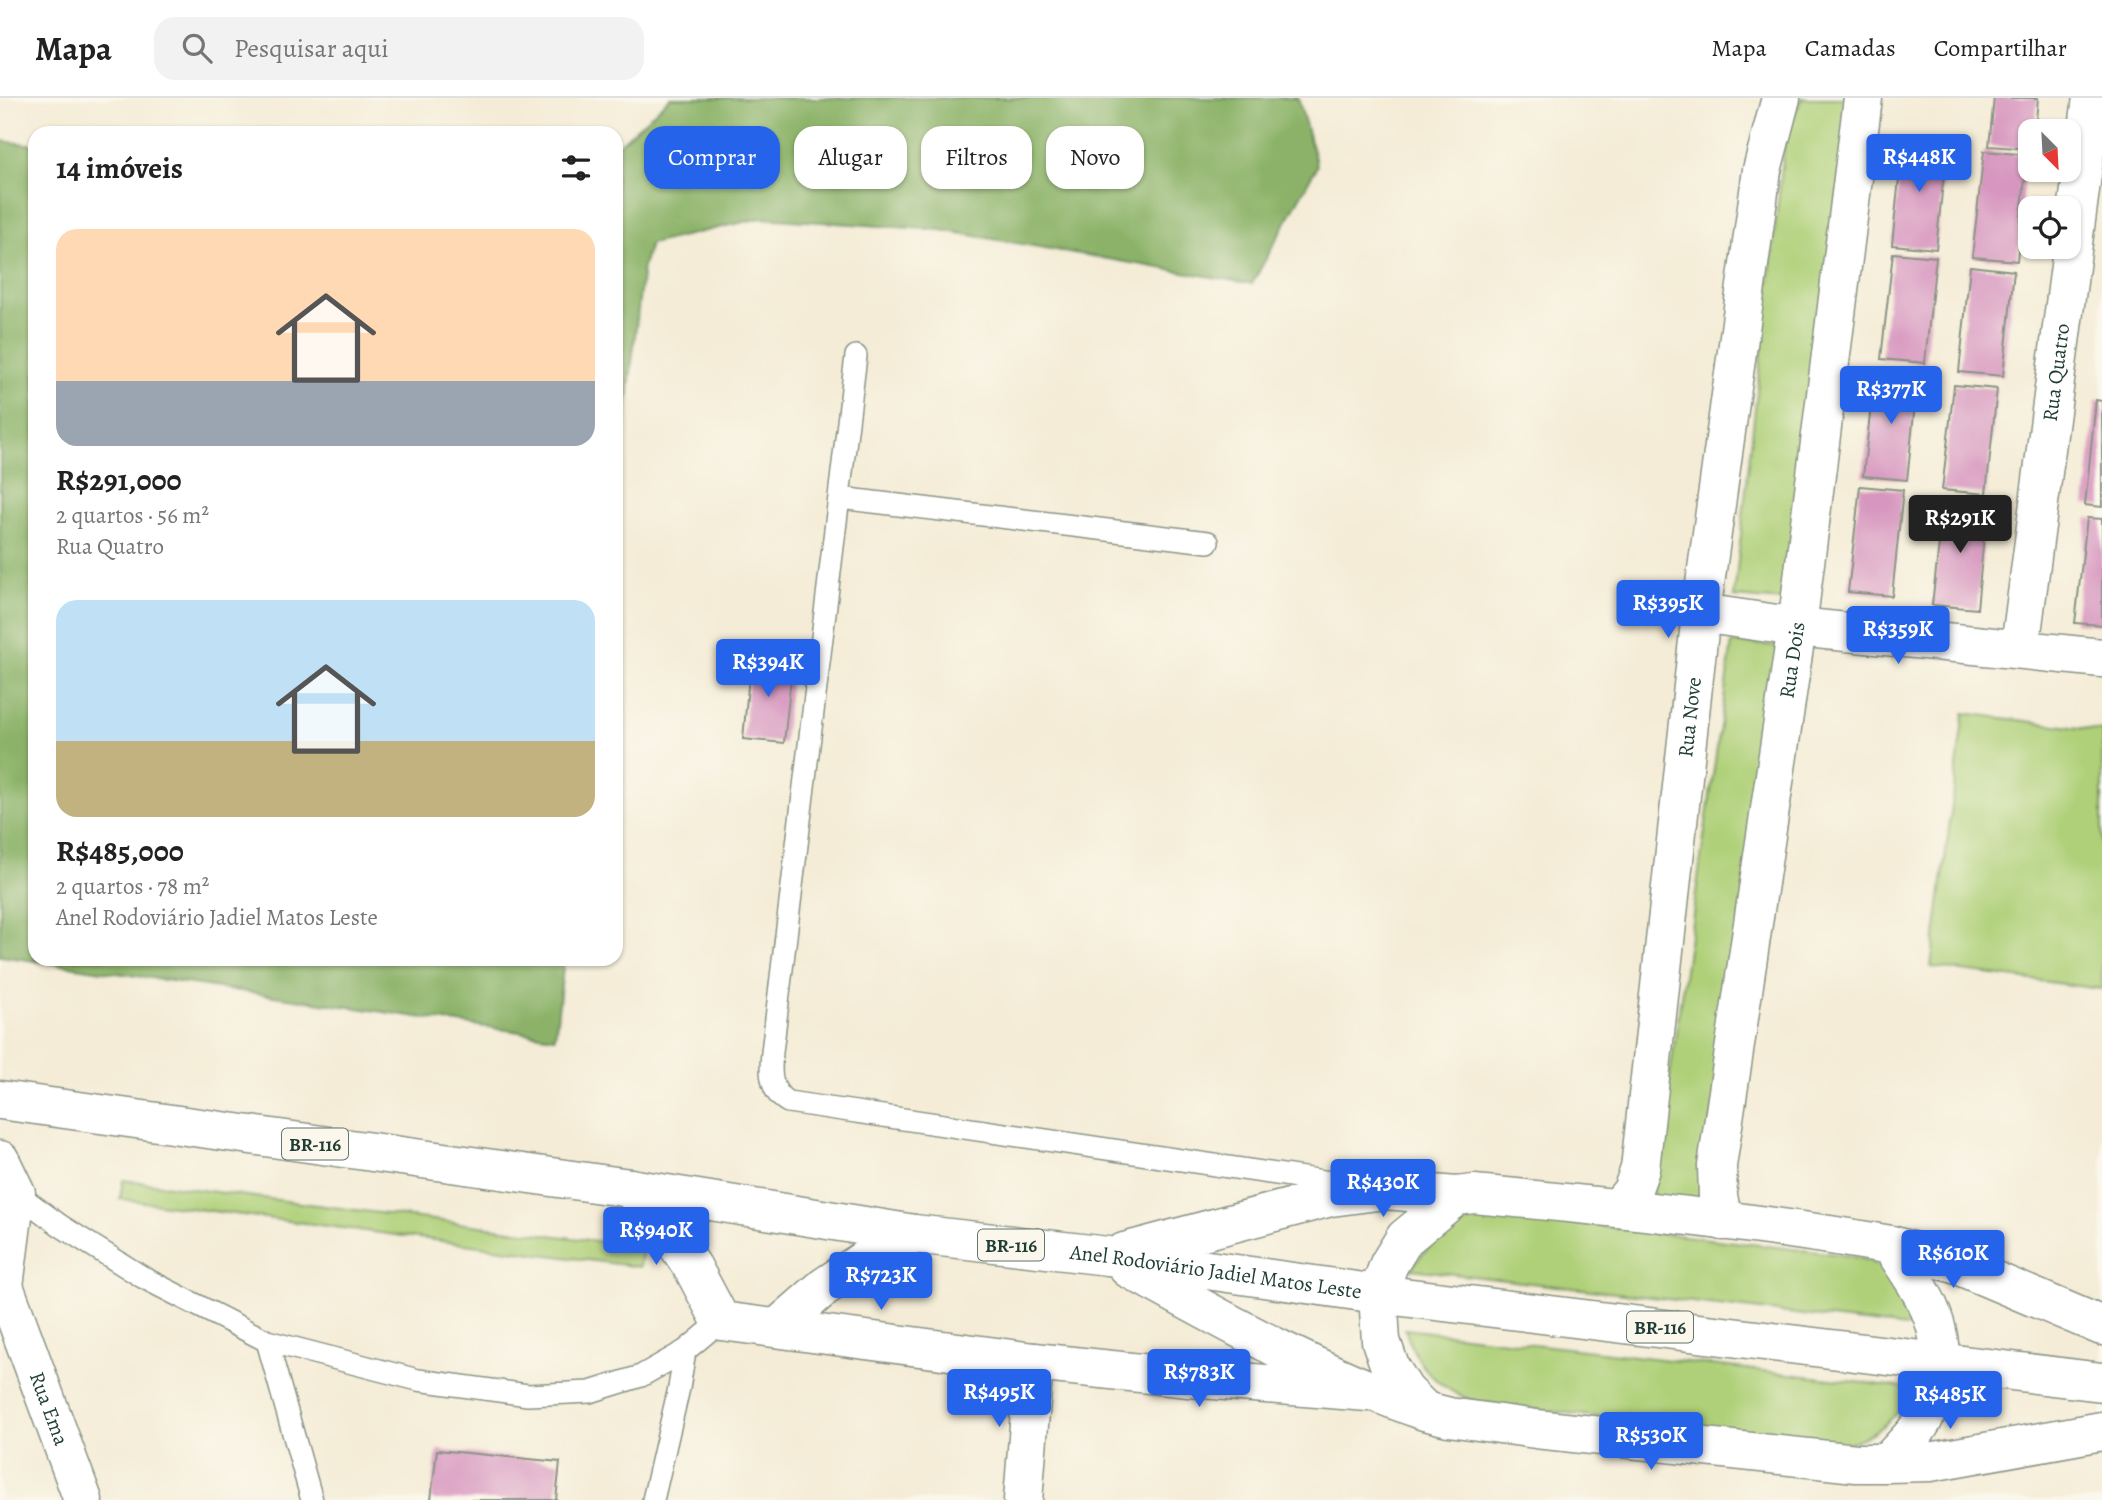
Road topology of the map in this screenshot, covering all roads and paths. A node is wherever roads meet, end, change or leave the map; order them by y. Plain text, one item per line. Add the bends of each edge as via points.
1 (1780, 98) edge
2 (1863, 98) edge
3 (2092, 98) edge
4 (856, 356) dead end
5 (840, 498) junction
6 (1208, 542) dead end
7 (1701, 613) junction
8 (1797, 627) junction
9 (2020, 648) junction
10 (2102, 658) edge
11 (0, 1100) edge
12 (8, 1177) edge
13 (630, 1188) junction
14 (1385, 1190) junction
15 (1456, 1196) junction
16 (1618, 1208) junction
17 (1723, 1221) junction
18 (914, 1234) junction
19 (1891, 1245) junction
20 (1108, 1256) junction
21 (2, 1286) edge
22 (1378, 1294) junction
23 (721, 1321) junction
24 (2102, 1326) edge
25 (777, 1328) junction
26 (267, 1341) junction
27 (685, 1350) junction
28 (1034, 1362) junction
29 (1941, 1362) junction
30 (2102, 1382) edge
31 (1371, 1392) junction
32 (1424, 1411) junction
33 (2102, 1431) edge
34 (1887, 1463) junction
35 (83, 1500) edge
36 (312, 1500) edge
37 (653, 1500) edge
38 (1023, 1500) edge

1 - 7 main road, Rua Nove via 1762,170
2 - 8 main road, Rua Dois
3 - 9 main road, Rua Quatro
4 - 5 lane
5 - 6 lane
5 - 14 lane via 775,1027 771,1081 779,1097 801,1104
7 - 8 main road
7 - 16 main road, Rua Nove via 1640,1169 1632,1191
8 - 9 main road
8 - 17 main road, Rua Dois via 1717,1166
9 - 10 main road
11 - 13 main road, Anel Rodoviário Jadiel Matos Leste / BR-116
12 - 21 main road, Rua Ema
12 - 26 lane via 61,1226 144,1278
13 - 18 main road, Anel Rodoviário Jadiel Matos Leste / BR-116
13 - 23 main road via 666,1228
14 - 15 main road
14 - 20 main road via 1331,1197
15 - 16 main road
15 - 22 main road via 1405,1238
16 - 17 main road
17 - 19 main road
18 - 20 main road, Anel Rodoviário Jadiel Matos Leste / BR-116
18 - 25 main road via 824,1287
19 - 24 main road via 1955,1264
19 - 29 main road via 1938,1327
20 - 22 main road, Anel Rodoviário Jadiel Matos Leste / BR-116
20 - 31 main road via 1232,1326
21 - 35 main road, Rua Ema
22 - 29 main road, Anel Rodoviário Jadiel Matos Leste / BR-116
22 - 32 main road via 1381,1340 1391,1367
23 - 25 main road
23 - 27 lane
25 - 28 main road
26 - 27 lane via 418,1380 528,1395 590,1392 641,1376
26 - 36 lane
27 - 37 lane
28 - 31 main road
28 - 38 main road
29 - 30 main road, Anel Rodoviário Jadiel Matos Leste / BR-116
29 - 34 main road via 1932,1403 1916,1431
31 - 32 main road
32 - 34 main road via 1549,1430
33 - 34 main road via 1930,1462

